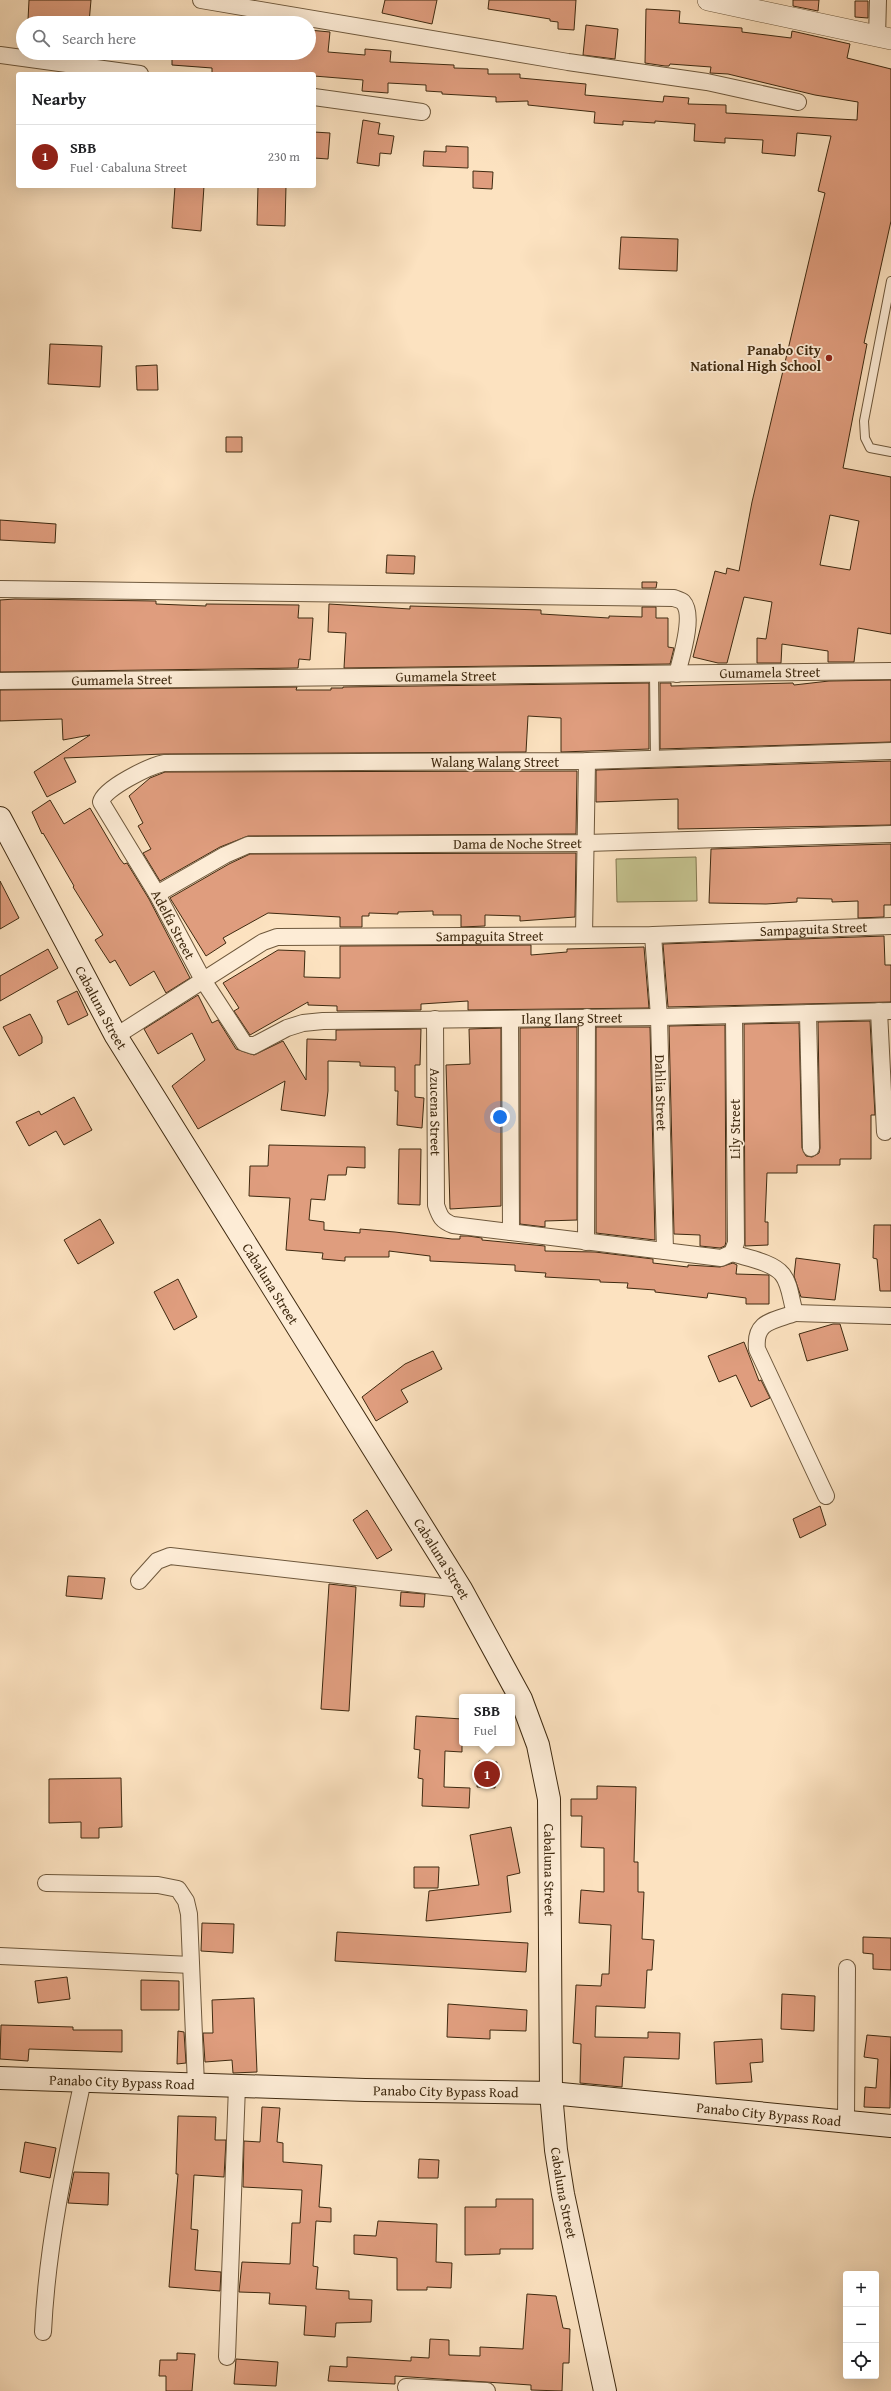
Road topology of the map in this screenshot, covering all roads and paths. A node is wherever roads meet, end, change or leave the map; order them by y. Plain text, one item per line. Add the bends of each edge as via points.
1 (201, 0) edge
2 (708, 0) edge
3 (878, 0) edge
4 (745, 3) edge
5 (296, 16) edge
6 (316, 19) edge
7 (884, 38) edge
8 (0, 55) edge
9 (16, 57) edge
10 (37, 60) edge
11 (125, 72) edge
12 (316, 97) edge
13 (798, 102) dead end
14 (422, 112) dead end
15 (891, 281) edge
16 (891, 452) edge
17 (0, 590) edge
18 (891, 671) edge
19 (654, 674) junction
20 (677, 674) junction
21 (0, 681) edge
22 (891, 751) edge
23 (655, 759) junction
24 (587, 761) junction
25 (107, 793) joint
26 (0, 818) edge
27 (891, 834) edge
28 (586, 843) junction
29 (157, 894) junction
30 (891, 926) edge
31 (584, 935) junction
32 (653, 935) junction
33 (203, 980) junction
34 (885, 1011) edge
35 (808, 1012) junction
36 (734, 1015) junction
37 (587, 1017) junction
38 (659, 1017) junction
39 (435, 1019) junction
40 (510, 1019) junction
41 (116, 1036) junction
42 (258, 1044) joint
43 (885, 1132) dead end
44 (812, 1148) dead end
45 (511, 1232) junction
46 (586, 1242) junction
47 (734, 1248) junction
48 (664, 1251) junction
49 (795, 1313) junction
50 (891, 1316) edge
51 (826, 1496) dead end
52 (138, 1581) dead end
53 (462, 1589) junction
54 (46, 1883) dead end
55 (0, 1956) edge
56 (191, 1965) junction
57 (847, 1968) dead end
58 (0, 2079) edge
59 (83, 2080) junction
60 (196, 2085) junction
61 (237, 2086) junction
62 (551, 2093) junction
63 (846, 2120) junction
64 (891, 2126) edge
65 (43, 2332) dead end
66 (227, 2357) dead end
67 (406, 2387) dead end
68 (487, 2391) edge
69 (605, 2391) edge

1 - 5 street
2 - 4 street
3 - 7 street
4 - 7 street
6 - 13 street via 568,62 707,82
8 - 9 street
10 - 11 street
12 - 14 street
15 - 16 lane via 864,421 865,438 870,448
17 - 20 street via 674,598 683,602 688,612
18 - 20 street, Gumamela Street
19 - 20 street, Gumamela Street
19 - 21 street, Gumamela Street
19 - 23 lane
22 - 23 street, Walang Walang Street
23 - 24 street, Walang Walang Street
24 - 25 street, Walang Walang Street via 164,763 144,770
24 - 28 street
25 - 29 street, Adelfa Street via 102,798 103,807
26 - 41 main road, Cabaluna Street
27 - 28 street, Dama de Noche Street
28 - 29 street, Dama de Noche Street via 248,845 225,855
28 - 31 street
29 - 33 street, Adelfa Street
30 - 32 street, Sampaguita Street
31 - 32 street, Sampaguita Street
31 - 33 street, Sampaguita Street via 282,937 263,942
32 - 38 street, Dahlia Street
33 - 41 street, Sampaguita Street
33 - 42 street, Adelfa Street via 244,1043 253,1046
34 - 35 street, Ilang Ilang Street
34 - 43 street
35 - 36 street, Ilang Ilang Street
35 - 44 street
36 - 38 street, Ilang Ilang Street
36 - 47 street, Lily Street
37 - 38 street, Ilang Ilang Street
37 - 40 street, Ilang Ilang Street
37 - 46 street
38 - 48 street, Dahlia Street
39 - 40 street, Ilang Ilang Street
39 - 42 street, Ilang Ilang Street via 303,1023 287,1028
39 - 45 street, Azucena Street via 436,1205 440,1217 453,1225
40 - 45 street
41 - 53 main road, Cabaluna Street
45 - 46 street
46 - 48 street
47 - 48 street via 721,1258
47 - 49 street via 782,1274
49 - 50 street
49 - 51 street via 764,1324 758,1330 757,1349
52 - 53 street via 157,1561 170,1556
53 - 62 main road, Cabaluna Street via 521,1699 538,1745 549,1799
54 - 56 street via 158,1885 178,1889 186,1901 189,1914
55 - 56 street
56 - 60 street
57 - 63 street
58 - 59 main road, Panabo City Bypass Road
59 - 60 main road, Panabo City Bypass Road
59 - 65 street via 58,2203 44,2295
60 - 61 main road, Panabo City Bypass Road
61 - 62 main road, Panabo City Bypass Road
61 - 66 street
62 - 63 main road, Panabo City Bypass Road
62 - 69 main road, Cabaluna Street via 563,2194
63 - 64 main road, Panabo City Bypass Road
67 - 68 street

